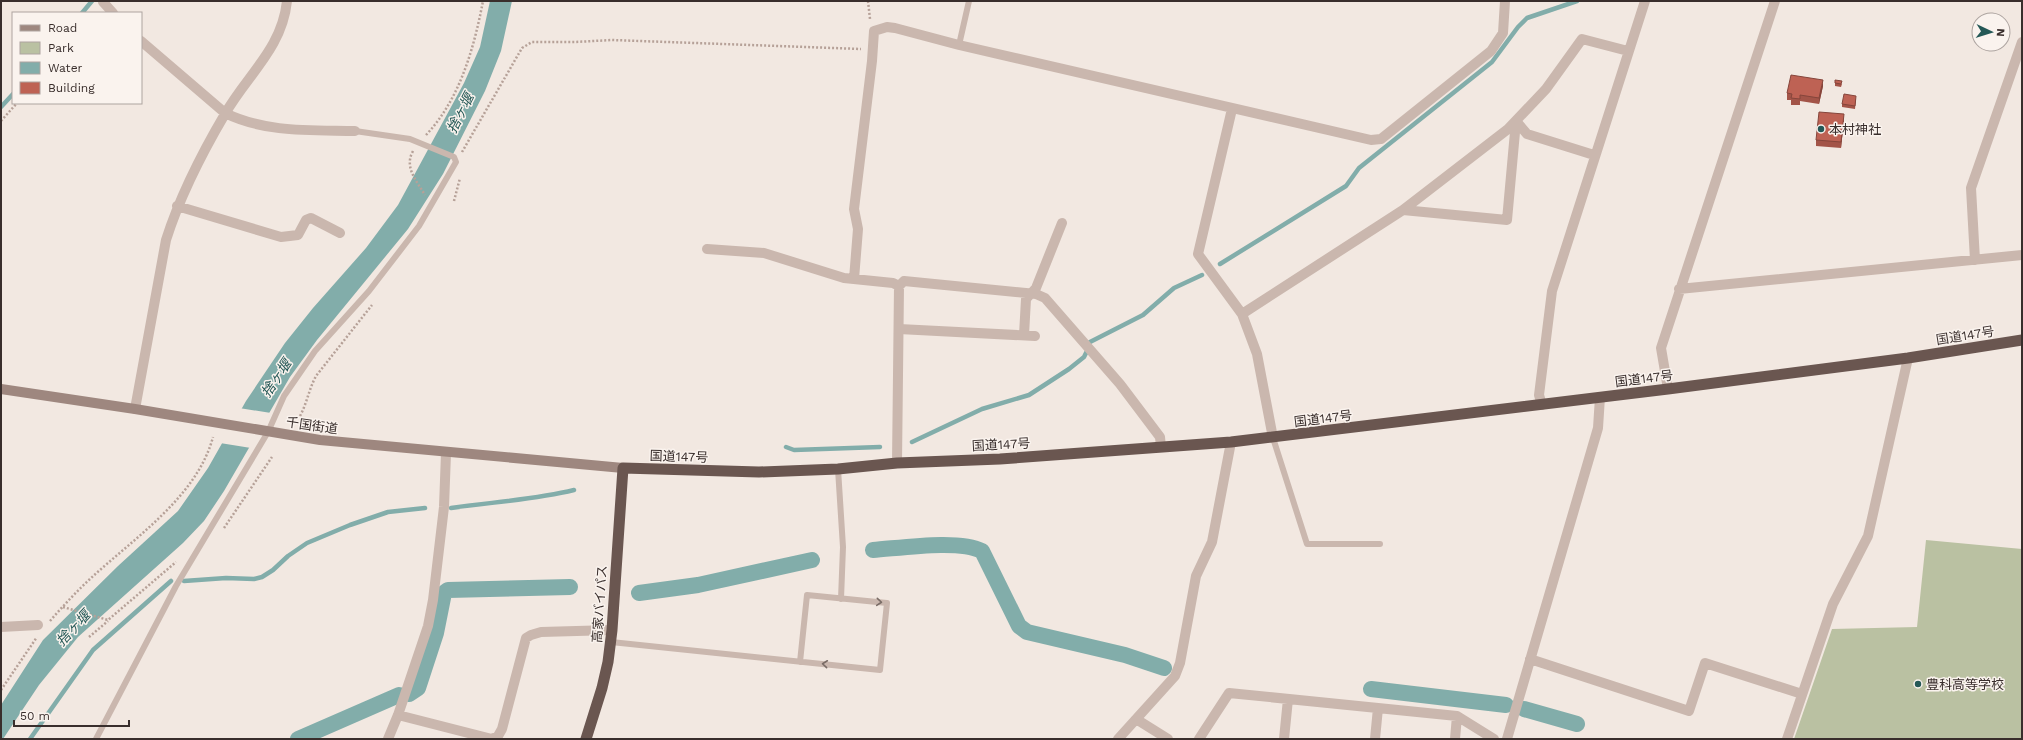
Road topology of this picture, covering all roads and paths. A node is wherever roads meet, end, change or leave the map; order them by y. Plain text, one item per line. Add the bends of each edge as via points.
1 (287, 1) edge
2 (483, 1) edge
3 (868, 1) edge
4 (969, 1) edge
5 (1505, 1) edge
6 (1644, 1) edge
7 (1775, 1) edge
8 (102, 2) edge
9 (112, 12) edge
10 (874, 31) junction
11 (142, 42) edge
12 (2022, 42) edge
13 (959, 45) junction
14 (872, 50) junction
15 (1628, 51) junction
16 (16, 104) edge
17 (1232, 109) junction
18 (225, 113) junction
19 (1, 121) edge
20 (1516, 121) junction
21 (355, 131) joint
22 (425, 136) dead end
23 (414, 147) dead end
24 (1594, 155) junction
25 (455, 159) junction
26 (428, 202) dead end
27 (178, 206) junction
28 (1403, 210) junction
29 (1062, 224) dead end
30 (340, 233) dead end
31 (707, 249) dead end
32 (2022, 255) edge
33 (1975, 260) junction
34 (854, 279) junction
35 (899, 286) junction
36 (1679, 289) junction
37 (1029, 294) junction
38 (1242, 314) junction
39 (899, 329) junction
40 (1024, 335) junction
41 (1034, 336) dead end
42 (2022, 340) edge
43 (1908, 358) junction
44 (330, 359) dead end
45 (1, 389) edge
46 (1668, 389) junction
47 (1600, 397) junction
48 (1542, 405) junction
49 (135, 409) junction
50 (300, 416) dead end
51 (265, 431) junction
52 (213, 437) dead end
53 (1273, 438) junction
54 (1231, 442) junction
55 (1161, 447) junction
56 (446, 453) junction
57 (272, 457) dead end
58 (897, 463) junction
59 (623, 468) junction
60 (838, 469) junction
61 (221, 530) dead end
62 (1380, 544) dead end
63 (178, 560) dead end
64 (840, 599) junction
65 (62, 607) junction
66 (108, 620) junction
67 (48, 622) dead end
68 (1, 627) edge
69 (39, 629) joint
70 (612, 630) junction
71 (89, 637) dead end
72 (611, 642) junction
73 (1530, 659) junction
74 (800, 662) junction
75 (1, 690) edge
76 (1802, 694) junction
77 (1288, 700) junction
78 (1378, 708) junction
79 (398, 715) junction
80 (1457, 716) junction
81 (1136, 719) junction
82 (96, 739) edge
83 (388, 739) edge
84 (586, 739) edge
85 (1118, 739) edge
86 (1168, 739) edge
87 (1199, 739) edge
88 (1284, 739) edge
89 (1375, 739) edge
90 (1455, 739) edge
91 (1494, 739) edge
92 (1507, 739) edge
93 (1787, 739) edge

1 - 18 street via 275,44
2 - 22 path via 467,66 443,112
3 - 10 path
4 - 13 lane
5 - 17 street via 1503,33 1491,52 1381,139 1371,140
6 - 15 street
7 - 36 street
8 - 9 street
10 - 13 street via 887,27 895,28
10 - 14 street
11 - 18 street
12 - 33 street via 1971,188
13 - 17 street
14 - 25 path via 612,40 532,42 522,48
14 - 34 street via 854,209 858,229
15 - 20 street via 1582,39 1546,89
15 - 24 street
16 - 19 path
17 - 38 street via 1198,254
18 - 21 street via 275,129
18 - 27 street
20 - 24 street via 1527,134
20 - 28 street
20 - 28 street via 1507,220
21 - 25 lane via 410,139
23 - 26 path via 409,158 409,167
24 - 48 street via 1552,291 1539,395
25 - 51 lane via 419,226 369,291 306,363
27 - 30 street via 281,236 298,235 306,220 311,218
27 - 49 street via 166,240
28 - 38 street
29 - 37 street via 1036,288
31 - 34 street via 764,254
32 - 33 street
33 - 36 street
34 - 35 street
35 - 37 street via 904,281
35 - 39 street
36 - 46 street via 1661,348
37 - 40 street via 1026,299
37 - 55 street via 1045,298 1065,319 1160,438
38 - 53 street via 1257,354
39 - 40 street
39 - 58 street
40 - 41 street
42 - 43 highway, 国道147号
43 - 46 highway, 国道147号
43 - 76 street via 1868,536 1833,604
44 - 50 path via 316,376
45 - 49 main road, 千国街道
46 - 47 highway, 国道147号
47 - 48 highway, 国道147号
47 - 73 street via 1598,428
48 - 53 highway, 国道147号
49 - 51 main road, 千国街道
51 - 56 main road, 千国街道 via 327,441
51 - 82 lane via 176,586
52 - 65 path via 185,489 164,515 90,579
53 - 54 highway, 国道147号
53 - 62 lane via 1307,544
54 - 55 highway, 国道147号
54 - 81 street via 1212,542 1196,576 1180,663 1175,676
55 - 58 highway, 国道147号 via 1000,459
56 - 59 main road, 千国街道
56 - 79 street via 444,507 433,600 428,626
57 - 61 path via 230,521
58 - 60 highway, 国道147号
59 - 60 highway, 国道147号 via 759,472
59 - 70 highway, 高家バイパス
60 - 64 lane via 843,547
63 - 66 path
64 - 74 lane via 807,595
64 -> 74 lane via 887,603 880,670
65 - 66 path
65 - 67 path
66 - 71 path
68 - 69 street
69 - 75 path
70 - 72 highway, 高家バイパス
70 - 79 street via 541,632 526,638 502,729 498,736 492,739
72 - 74 lane
72 - 84 highway, 高家バイパス via 602,688
73 - 76 street via 1689,711 1705,663
73 - 92 street
76 - 93 street
77 - 78 street
77 - 87 street via 1229,694
77 - 88 street
78 - 80 street
78 - 89 street
79 - 83 street
80 - 90 street
80 - 91 street
81 - 85 street
81 - 86 street

